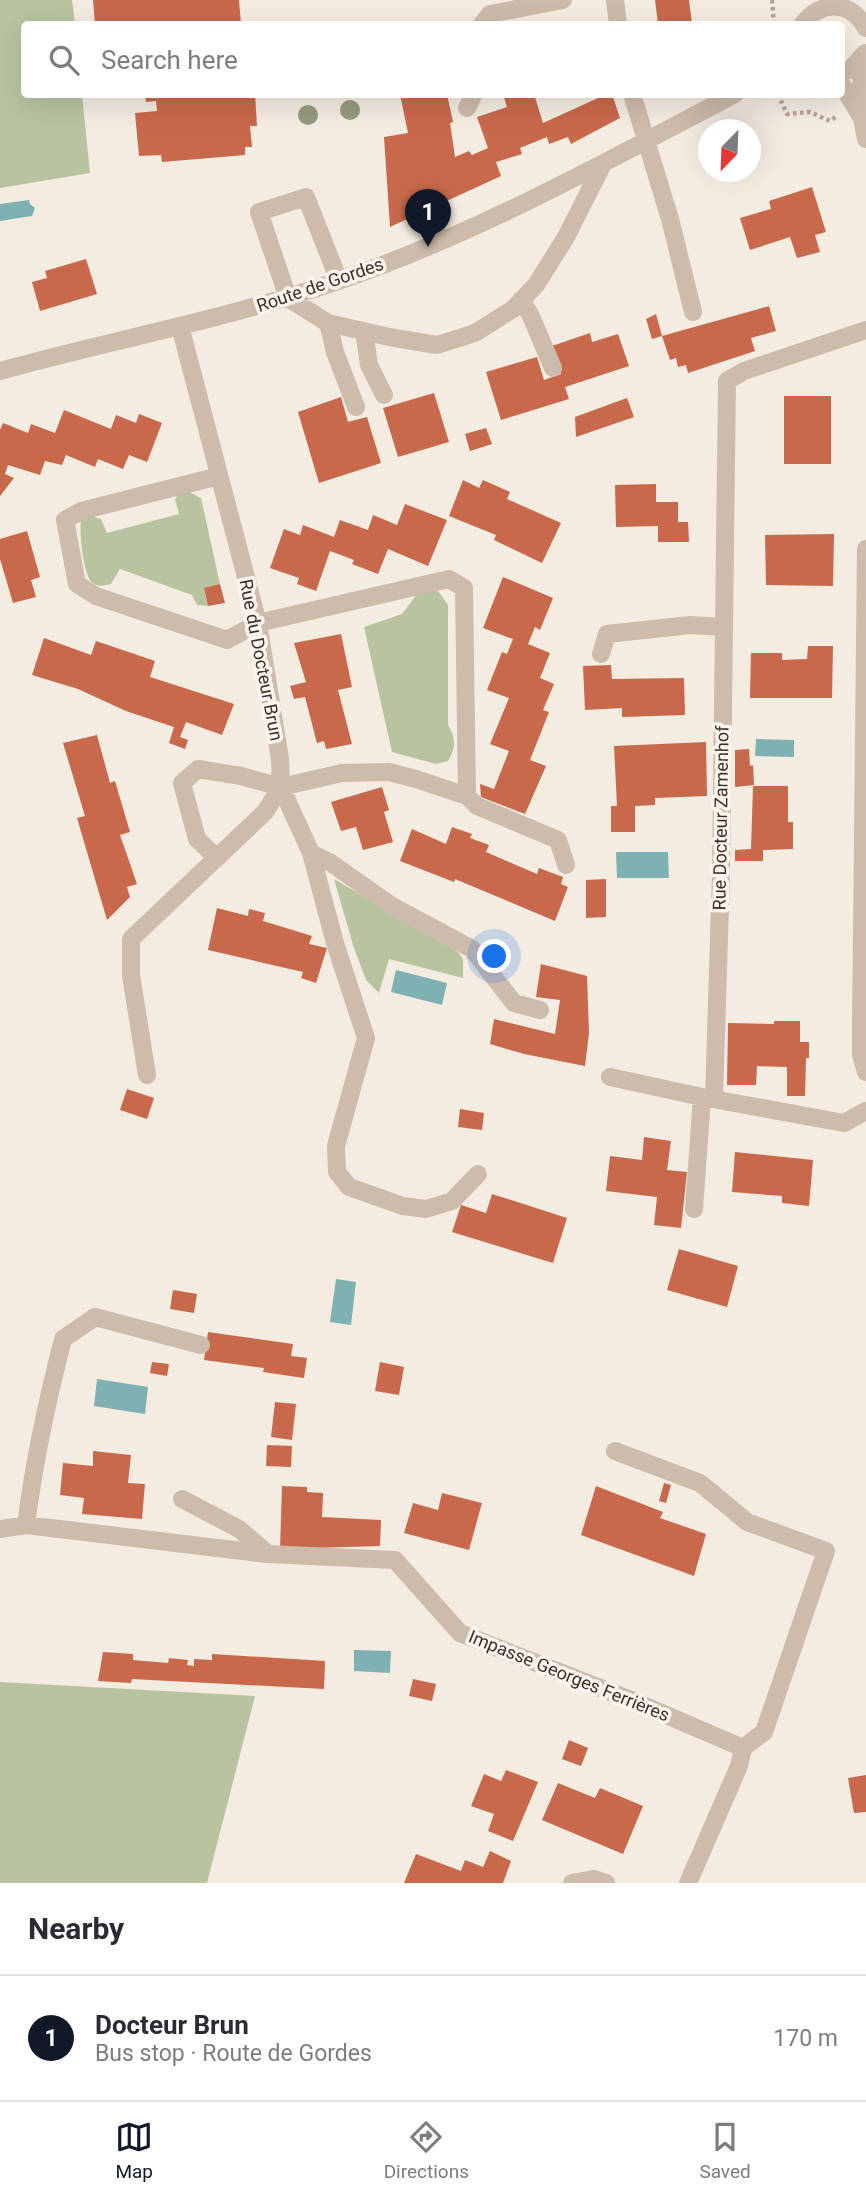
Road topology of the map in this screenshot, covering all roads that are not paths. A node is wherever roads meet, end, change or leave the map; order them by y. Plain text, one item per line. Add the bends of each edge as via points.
1 (563, 0) edge
2 (615, 0) edge
3 (803, 0) edge
4 (828, 3) edge
5 (858, 9) edge
6 (484, 21) edge
7 (618, 21) edge
8 (803, 21) edge
9 (806, 21) edge
10 (866, 28) edge
11 (863, 56) edge
12 (845, 72) edge
13 (845, 90) edge
14 (633, 98) edge
15 (728, 98) edge
16 (862, 118) junction
17 (866, 139) edge
18 (645, 142) junction
19 (603, 164) junction
20 (339, 281) junction
21 (288, 298) junction
22 (521, 300) junction
23 (694, 312) dead end
24 (328, 323) junction
25 (180, 326) junction
26 (866, 330) edge
27 (364, 331) junction
28 (553, 368) dead end
29 (0, 371) edge
30 (384, 395) dead end
31 (356, 407) dead end
32 (219, 476) junction
33 (866, 550) edge
34 (258, 623) junction
35 (724, 627) junction
36 (601, 654) dead end
37 (864, 722) edge
38 (281, 787) junction
39 (467, 796) junction
40 (311, 853) junction
41 (217, 858) junction
42 (566, 865) dead end
43 (540, 1010) dead end
44 (866, 1072) edge
45 (147, 1075) dead end
46 (610, 1077) dead end
47 (708, 1098) junction
48 (866, 1111) edge
49 (478, 1174) dead end
50 (694, 1209) dead end
51 (201, 1345) dead end
52 (615, 1451) dead end
53 (182, 1499) dead end
54 (26, 1525) junction
55 (0, 1529) edge
56 (268, 1554) junction
57 (743, 1748) junction
58 (572, 1883) edge
59 (606, 1883) edge
60 (688, 1883) edge

1 - 6 street via 490,14
2 - 7 street
3 - 8 street
4 - 5 street
4 - 9 street
5 - 10 street
11 - 12 street
11 - 16 street
13 - 16 street
14 - 18 street
15 - 18 street, Route de Gordes
16 - 17 street
18 - 19 street, Route de Gordes
18 - 23 street
19 - 20 street, Route de Gordes via 489,220
19 - 22 street via 566,237
20 - 21 street, Route de Gordes
20 - 21 street via 306,197 258,212
21 - 24 street
21 - 25 street, Route de Gordes
22 - 27 street via 475,333 437,345
22 - 28 street
24 - 27 street
24 - 31 street
25 - 29 street, Route de Gordes
25 - 32 street, Rue du Docteur Brun
26 - 35 street, Rue Docteur Zamenhof via 744,371 727,381
27 - 30 street via 369,365
32 - 34 street, Rue du Docteur Brun
32 - 34 street via 80,511 65,520 77,584 96,596 227,640
33 - 37 street
34 - 38 street, Rue du Docteur Brun
34 - 39 street via 449,579 464,588
35 - 36 street via 690,625 607,634
35 - 47 street, Rue Docteur Zamenhof via 721,874
37 - 44 street via 861,1055
38 - 39 street via 342,773 389,772
38 - 40 street
38 - 41 street via 265,813
38 - 41 street via 198,769 182,783 197,839
39 - 42 street via 477,806 558,840
40 - 43 street via 392,906 472,949 514,1003
40 - 49 street via 366,1038 337,1146 337,1172 349,1187 426,1209 452,1201
41 - 45 street via 131,939 131,975
46 - 47 street
47 - 48 street via 844,1123
47 - 50 street, Rue Docteur Zamenhof
51 - 54 street via 94,1317 63,1339
52 - 57 street via 700,1483 747,1522 826,1551 764,1732
53 - 56 street via 239,1529
54 - 55 street, Impasse Georges Ferrières
54 - 56 street, Impasse Georges Ferrières
56 - 57 street, Impasse Georges Ferrières via 395,1560 460,1633
57 - 60 street
58 - 59 street via 594,1879

